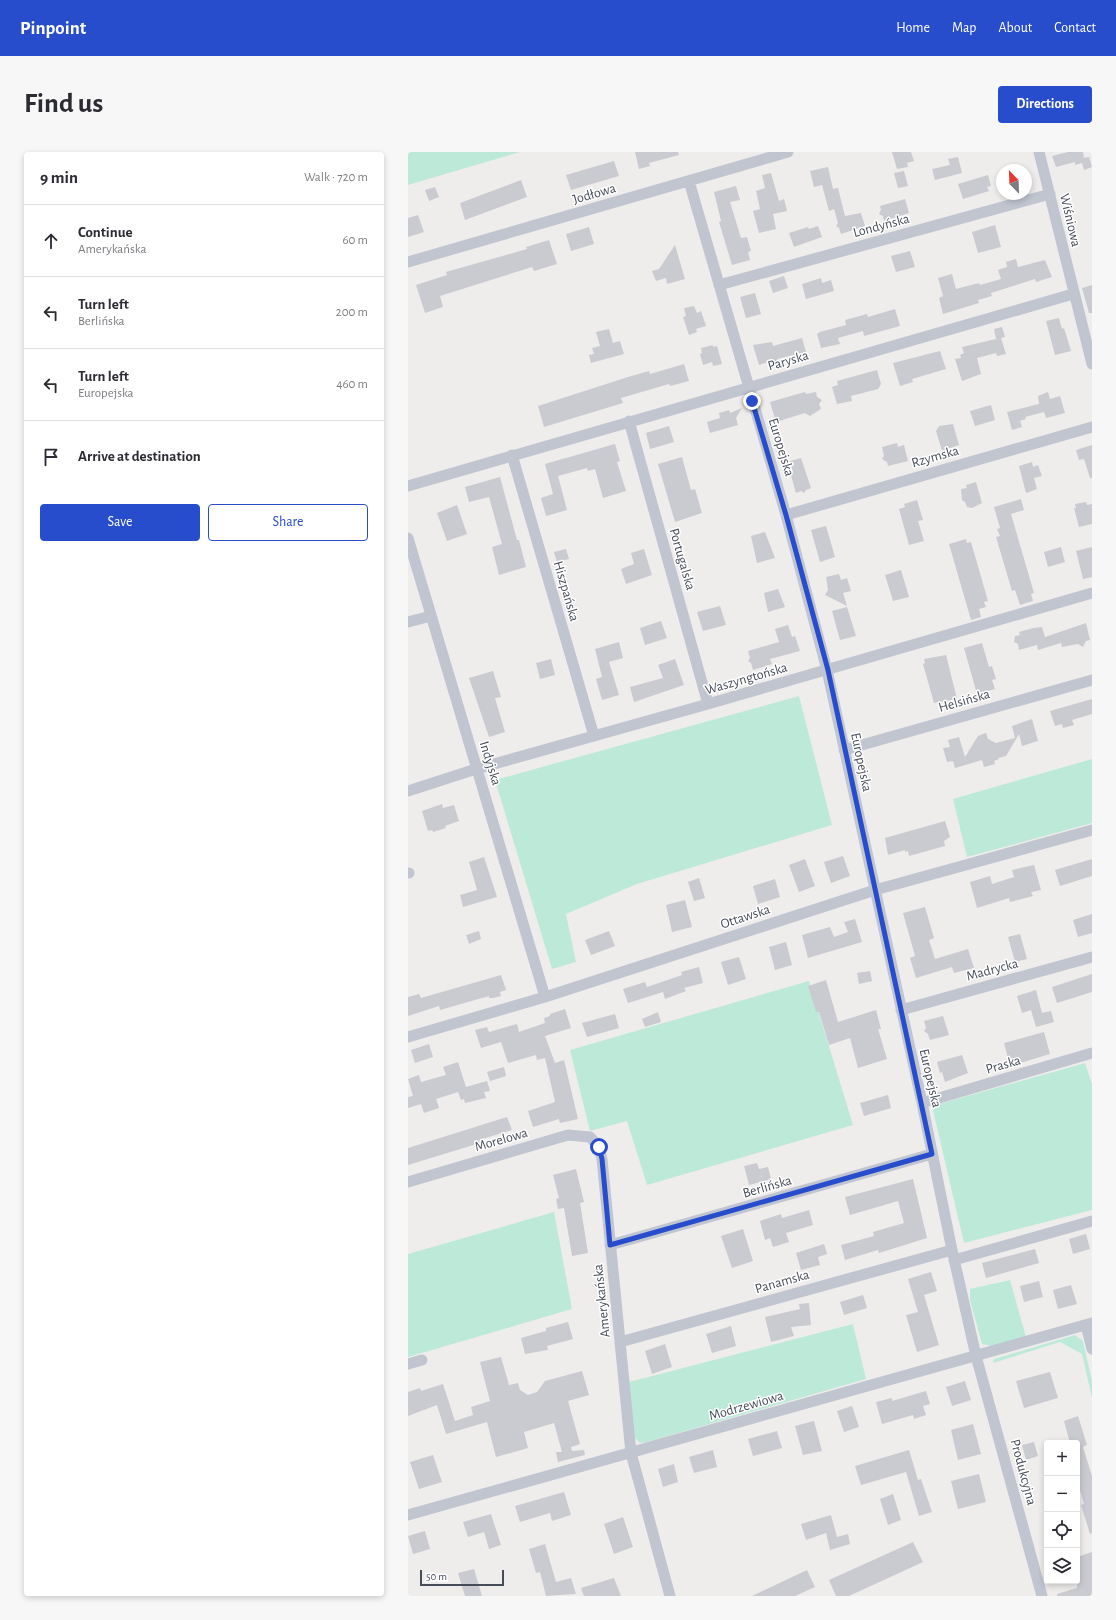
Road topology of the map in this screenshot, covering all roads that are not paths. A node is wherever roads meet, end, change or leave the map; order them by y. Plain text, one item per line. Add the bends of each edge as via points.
1 (788, 152) edge
2 (1039, 152) edge
3 (689, 181) junction
4 (1050, 194) junction
5 (408, 262) edge
6 (719, 285) junction
7 (1073, 294) junction
8 (1092, 364) edge
9 (748, 387) junction
10 (629, 421) junction
11 (1092, 427) edge
12 (512, 455) junction
13 (408, 486) edge
14 (786, 515) junction
15 (408, 538) edge
16 (1092, 593) edge
17 (431, 616) junction
18 (408, 622) edge
19 (828, 670) junction
20 (1092, 680) edge
21 (708, 704) junction
22 (594, 736) junction
23 (844, 750) junction
24 (476, 769) junction
25 (408, 791) edge
26 (1092, 830) edge
27 (875, 890) junction
28 (1092, 957) edge
29 (546, 997) junction
30 (901, 1010) junction
31 (408, 1037) edge
32 (1092, 1053) edge
33 (922, 1103) junction
34 (599, 1147) joint
35 (932, 1154) junction
36 (408, 1182) edge
37 (1092, 1221) edge
38 (610, 1245) junction
39 (953, 1255) junction
40 (1089, 1324) edge
41 (620, 1342) junction
42 (1092, 1349) edge
43 (976, 1356) junction
44 (422, 1360) dead end
45 (408, 1364) edge
46 (631, 1453) junction
47 (408, 1515) edge
48 (670, 1596) edge
49 (1042, 1596) edge

1 - 3 street, Jodłowa
2 - 4 street, Wiśniowa
3 - 5 street, Jodłowa
3 - 6 street, Europejska
4 - 6 street, Londyńska
4 - 7 street, Wiśniowa
6 - 9 street, Europejska
7 - 8 street, Wiśniowa
7 - 9 street, Paryska
9 - 10 street, Paryska
9 - 14 street, Europejska
10 - 12 street, Paryska
10 - 21 street, Portugalska
11 - 14 street, Rzymska
12 - 13 street
12 - 22 street, Hiszpańska
14 - 19 street, Europejska
15 - 17 street, Indyjska
16 - 19 street, Waszyngtońska
17 - 18 street
17 - 24 street, Indyjska
19 - 21 street, Waszyngtońska
19 - 23 street, Europejska
20 - 23 street, Helsińska
21 - 22 street, Waszyngtońska
22 - 24 street, Waszyngtońska
23 - 27 street, Europejska
24 - 25 street, Waszyngtońska
24 - 29 street, Indyjska
26 - 27 street, Ottawska
27 - 29 street, Ottawska
27 - 30 street, Europejska
28 - 30 street, Madrycka
29 - 31 street, Ottawska
30 - 33 street, Europejska
32 - 33 street, Praska
33 - 35 street, Europejska
34 - 36 street, Morelowa via 590,1137 568,1135
34 - 38 street, Amerykańska
35 - 38 street, Berlińska
35 - 39 street, Europejska
37 - 39 street, Panamska
38 - 41 street, Amerykańska
39 - 41 street, Panamska
39 - 43 street, Europejska
40 - 42 street
40 - 43 street, Modrzewiowa
41 - 46 street, Amerykańska
43 - 46 street, Modrzewiowa
43 - 49 street, Produkcyjna
44 - 45 street
46 - 47 street, Modrzewiowa
46 - 48 street, Amerykańska

